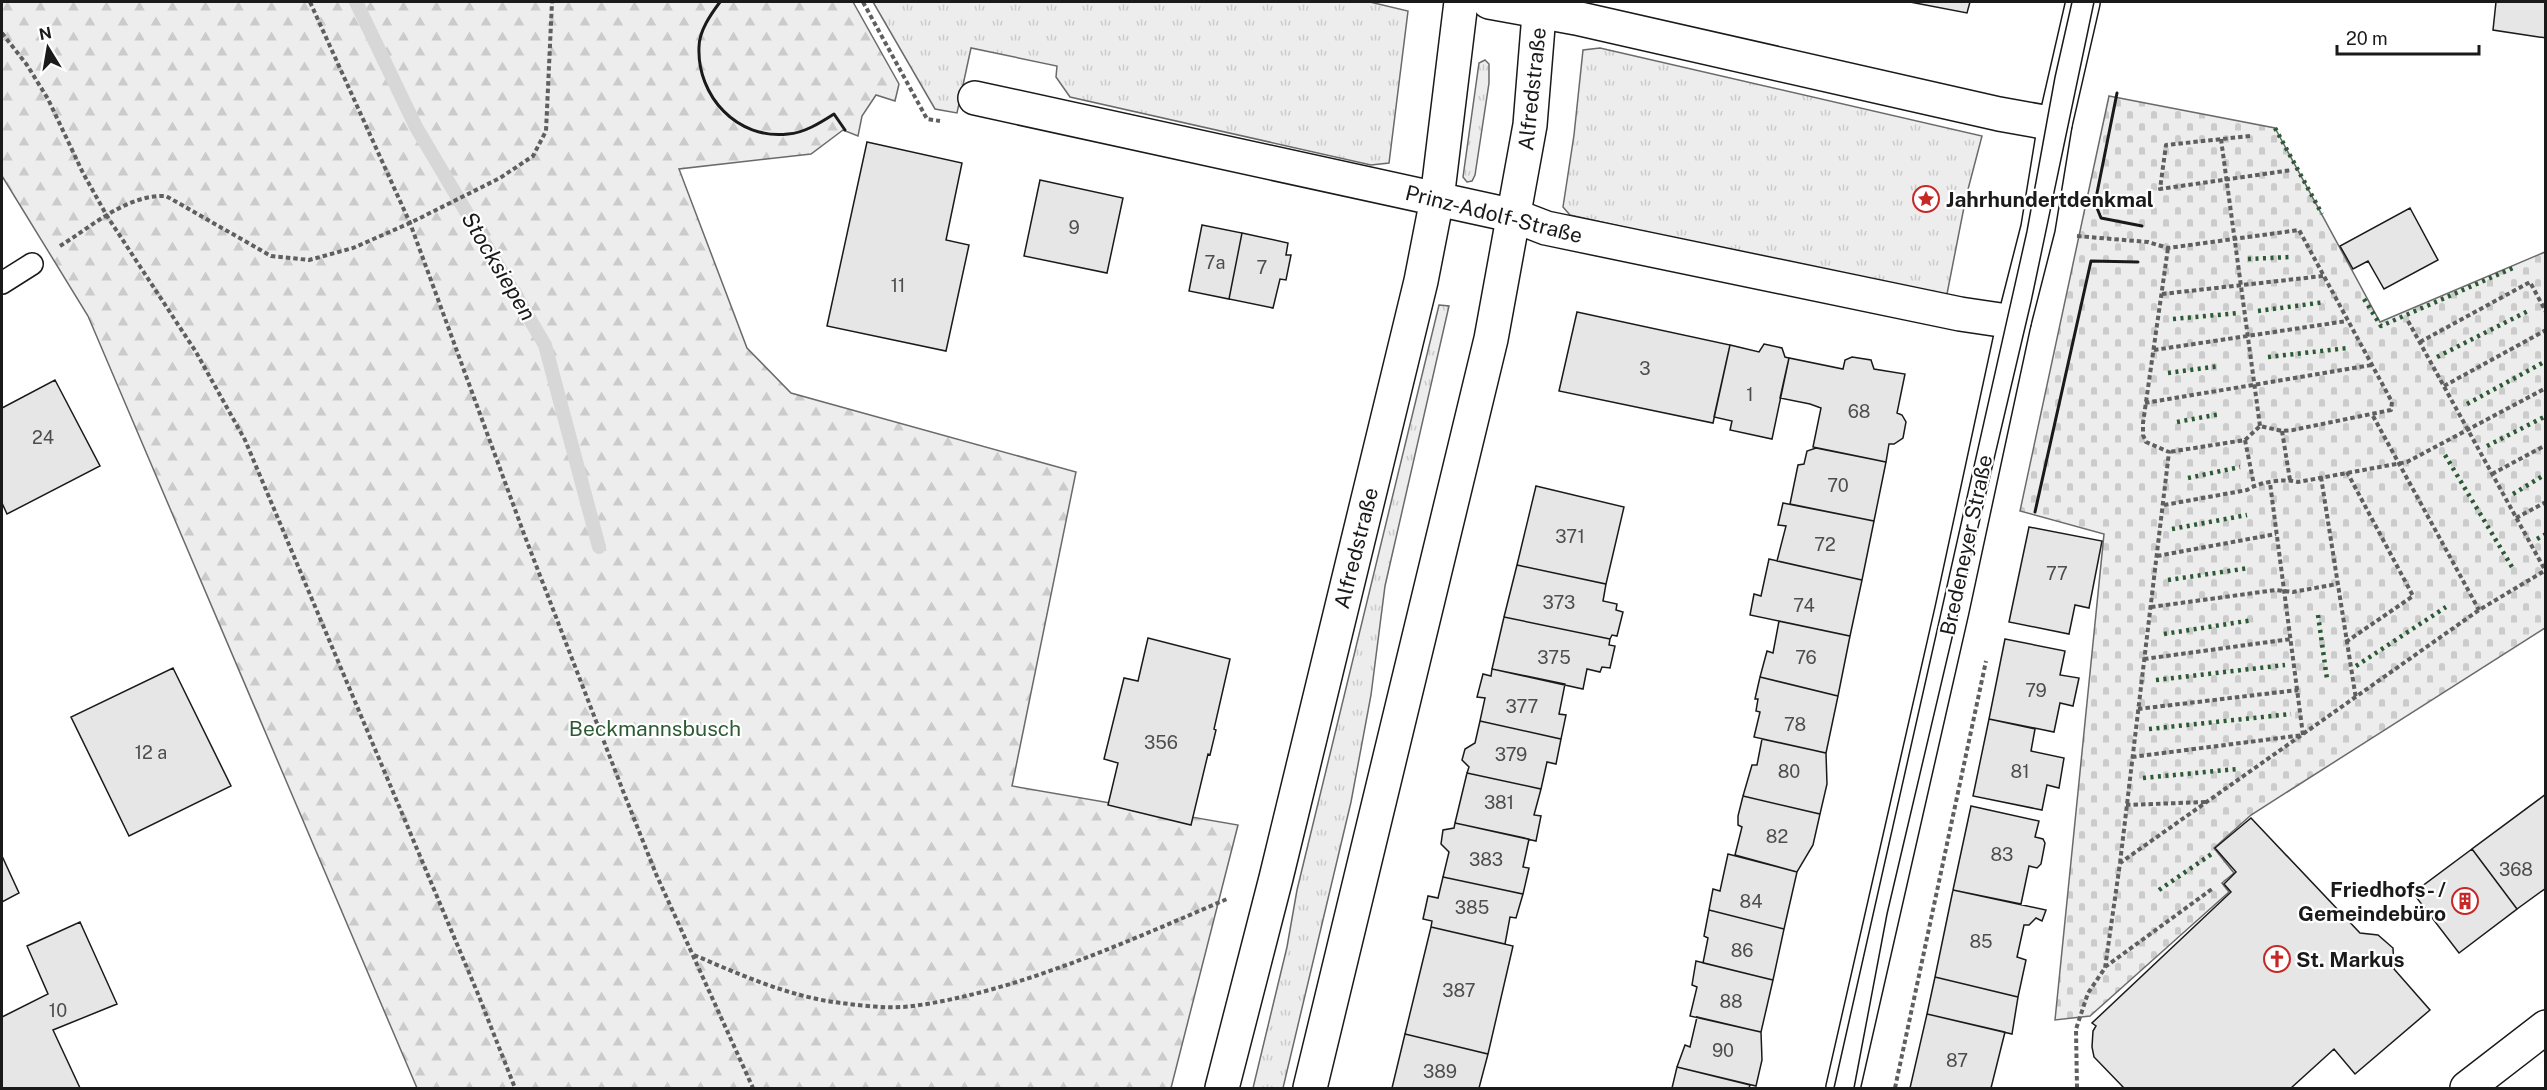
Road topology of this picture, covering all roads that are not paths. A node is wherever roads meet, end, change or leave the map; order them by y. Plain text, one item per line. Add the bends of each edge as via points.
1 (1461, 2) edge
2 (1489, 2) edge
3 (2083, 2) edge
4 (1539, 7) edge
5 (975, 98) road end
6 (2055, 124) junction
7 (1437, 199) junction
8 (1515, 216) junction
9 (32, 264) dead end
10 (2, 283) edge
11 (2014, 322) junction
12 (2546, 1027) edge
13 (1222, 1089) edge
14 (1310, 1089) edge
15 (1843, 1089) edge
16 (2467, 1089) edge

1 - 7 street, Alfredstraße
2 - 4 street
3 - 6 street, Bredeneyer Straße
4 - 6 street
4 - 8 street, Alfredstraße via 1530,125
5 - 7 street, Prinz-Adolf-Straße
6 - 11 street, Bredeneyer Straße via 2038,228
7 - 8 street, Prinz-Adolf-Straße
7 - 13 street, Alfredstraße via 1418,292
8 - 11 street, Prinz-Adolf-Straße via 1546,228
8 - 14 street, Alfredstraße via 1491,339
9 - 10 lane
11 - 15 street, Bredeneyer Straße
12 - 16 street

